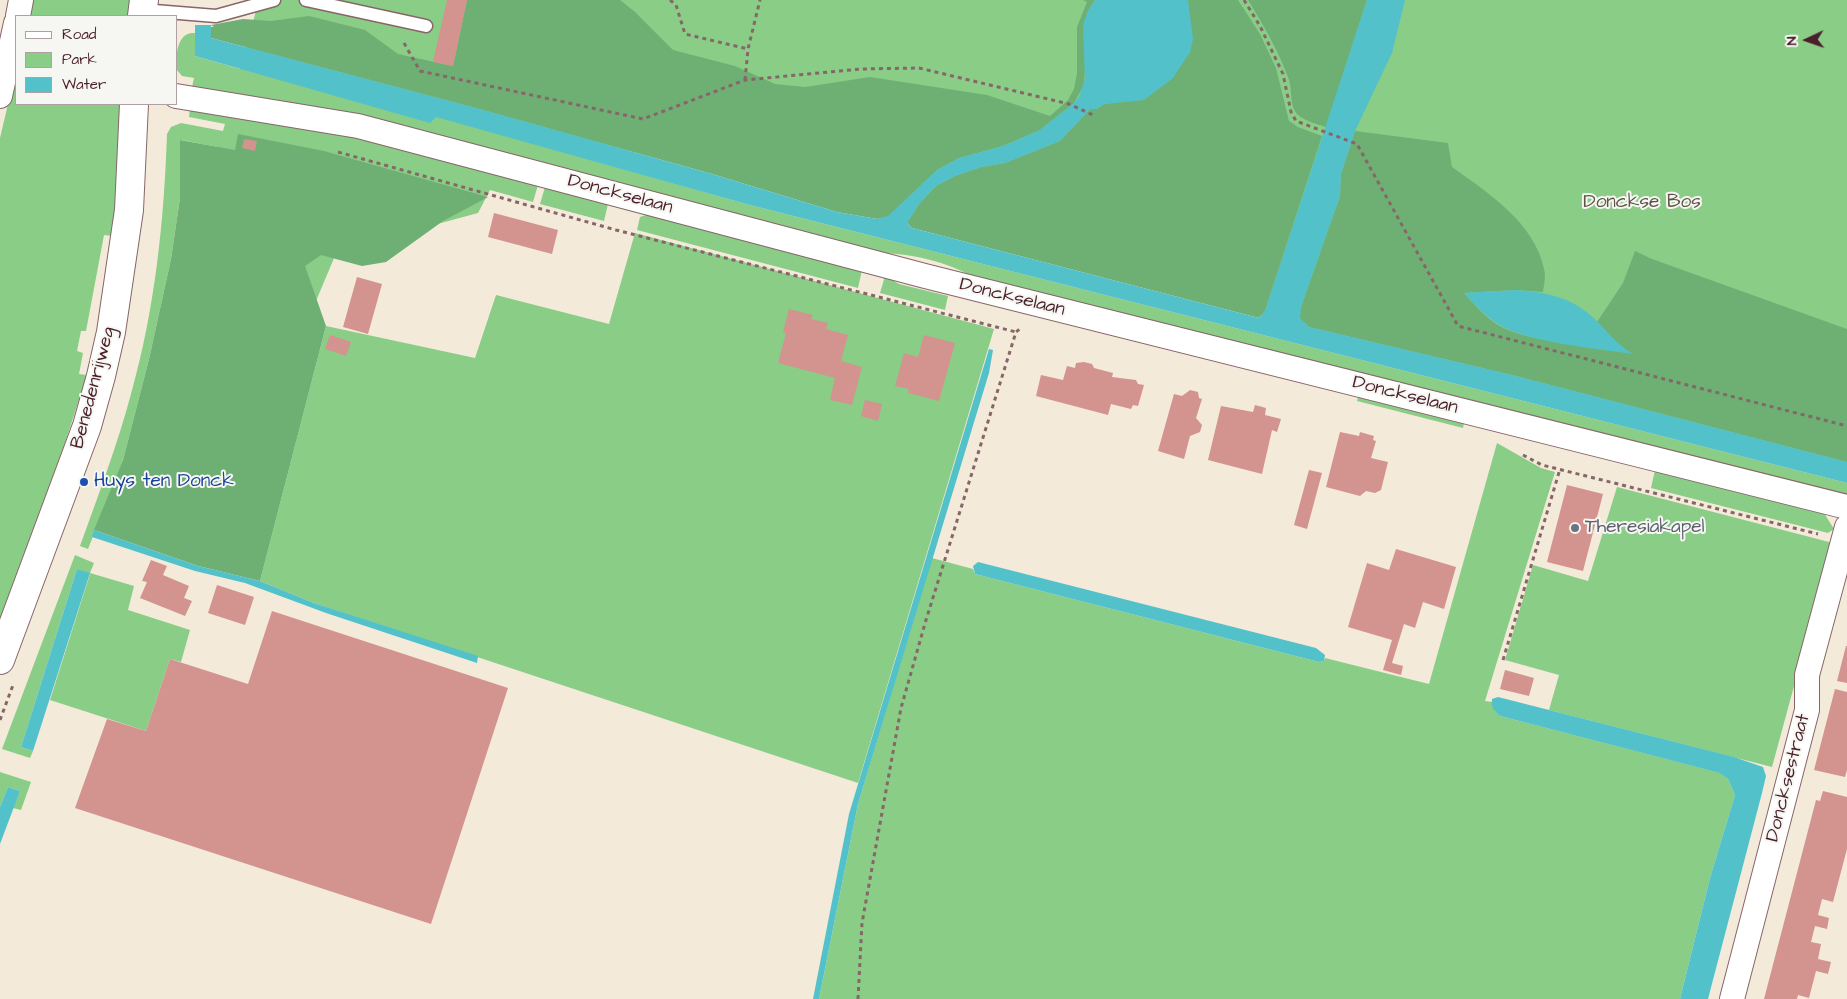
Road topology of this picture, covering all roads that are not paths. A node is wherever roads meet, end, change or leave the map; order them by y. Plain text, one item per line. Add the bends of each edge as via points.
1 (21, 0) edge
2 (274, 0) edge
3 (306, 0) edge
4 (142, 9) edge
5 (18, 15) edge
6 (426, 26) dead end
7 (15, 28) edge
8 (0, 96) edge
9 (178, 96) edge
10 (134, 105) edge
11 (1847, 507) edge
12 (1847, 527) edge
13 (0, 660) edge
14 (1732, 999) edge

1 - 5 street
2 - 4 lane via 216,16
3 - 6 lane
7 - 8 street
9 - 11 street, Donckselaan via 358,126 925,276
10 - 13 street, Benedenrijweg via 129,210 111,332 101,376 86,426
12 - 14 street, Doncksestraat via 1807,674 1806,710

